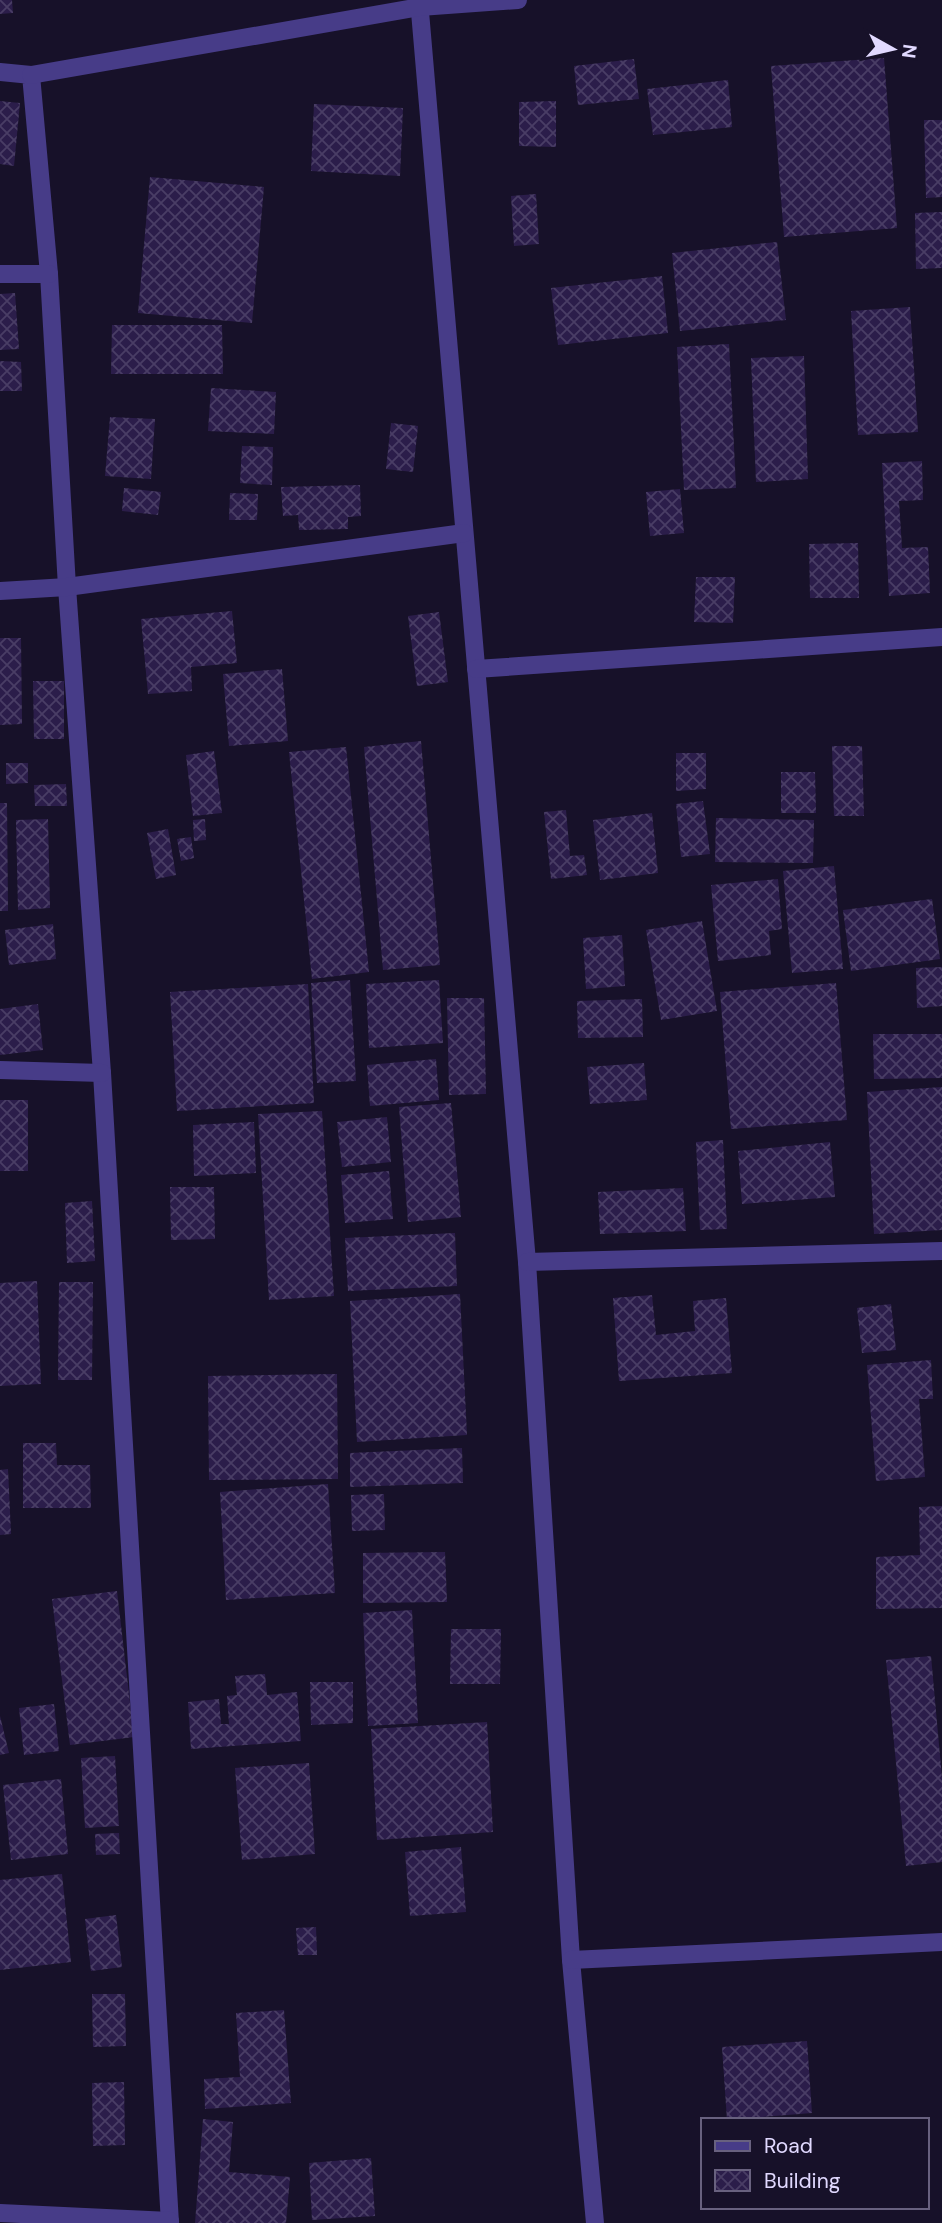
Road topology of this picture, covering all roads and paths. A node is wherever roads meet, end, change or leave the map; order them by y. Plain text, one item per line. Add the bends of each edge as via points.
1 (518, 0) edge
2 (419, 3) edge
3 (0, 72) edge
4 (31, 75) junction
5 (0, 274) edge
6 (49, 274) junction
7 (464, 533) junction
8 (67, 587) junction
9 (0, 591) edge
10 (942, 637) edge
11 (476, 669) junction
12 (0, 1070) edge
13 (102, 1073) junction
14 (942, 1251) edge
15 (527, 1262) junction
16 (942, 1942) edge
17 (571, 1960) junction
18 (0, 2213) edge
19 (170, 2222) edge
20 (595, 2223) edge

1 - 2 street
2 - 4 street
2 - 7 street
3 - 4 street
4 - 6 street
5 - 6 street
6 - 8 street
7 - 8 street
7 - 11 street
8 - 9 street
8 - 13 street
10 - 11 street
11 - 15 street
12 - 13 street
13 - 19 street
14 - 15 street
15 - 17 street
16 - 17 street
17 - 20 street
18 - 19 street

